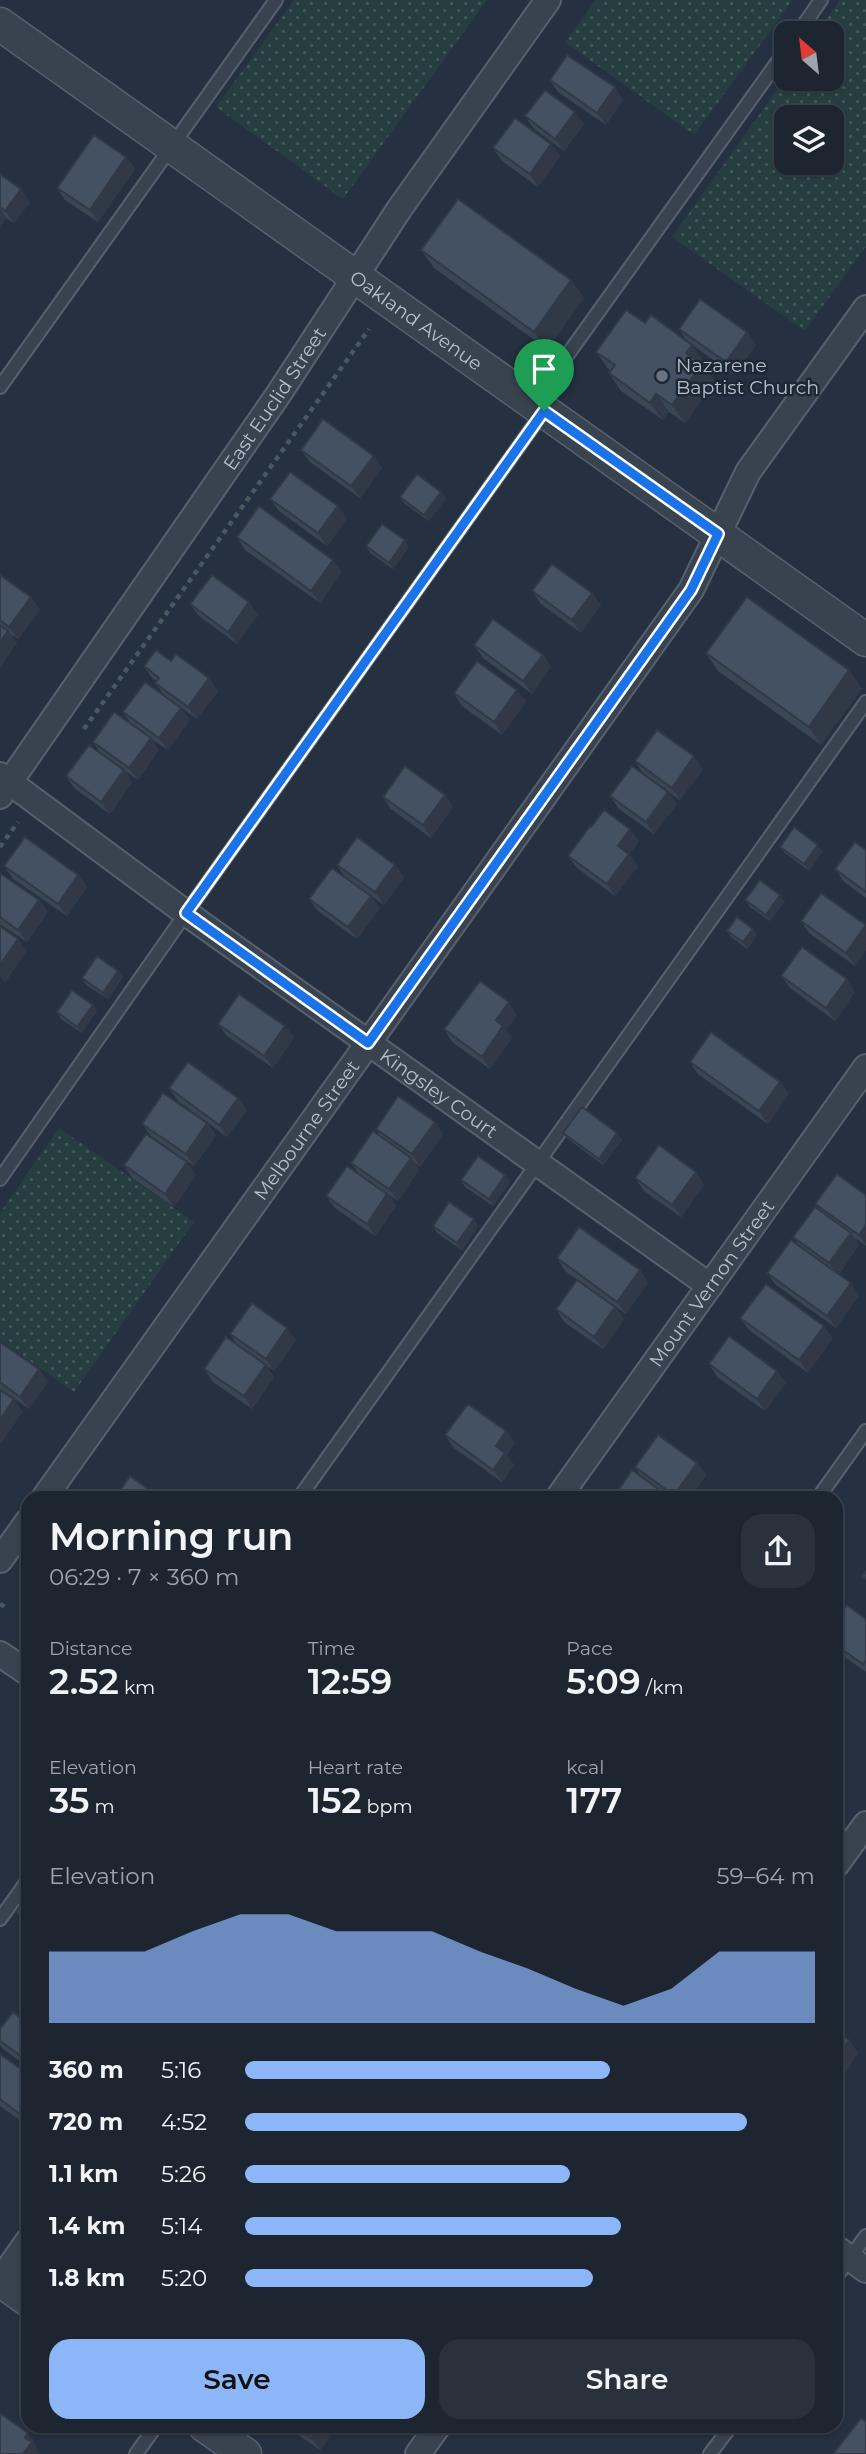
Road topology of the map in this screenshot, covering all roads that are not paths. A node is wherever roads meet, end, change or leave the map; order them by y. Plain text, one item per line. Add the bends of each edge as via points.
1 (275, 0) edge
2 (548, 0) edge
3 (821, 0) edge
4 (806, 21) edge
5 (0, 24) edge
6 (774, 67) edge
7 (171, 146) junction
8 (356, 277) junction
9 (866, 308) edge
10 (0, 387) edge
11 (539, 407) junction
12 (718, 534) junction
13 (866, 640) edge
14 (866, 702) edge
15 (3, 784) edge
16 (186, 913) junction
17 (368, 1043) junction
18 (866, 1067) edge
19 (537, 1163) junction
20 (0, 1179) edge
21 (710, 1286) junction
22 (866, 1431) edge
23 (49, 1491) edge
24 (304, 1491) edge
25 (563, 1491) edge
26 (823, 1491) edge
27 (21, 1531) edge
28 (0, 1560) edge
29 (0, 1654) edge
30 (21, 1669) edge
31 (866, 1824) edge
32 (843, 1855) edge
33 (21, 1890) edge
34 (0, 1919) edge
35 (866, 2236) edge
36 (21, 2251) edge
37 (847, 2263) edge
38 (0, 2280) edge
39 (21, 2295) edge
40 (151, 2433) edge
41 (215, 2433) edge
42 (433, 2433) edge
43 (726, 2433) edge
44 (136, 2454) edge
45 (245, 2454) edge
46 (418, 2454) edge
47 (710, 2454) edge

1 - 7 lane
2 - 8 street, East Euclid Street
3 - 4 lane
5 - 7 street, Oakland Avenue
6 - 11 lane
7 - 8 street, Oakland Avenue
7 - 10 lane
8 - 11 street, Oakland Avenue
8 - 15 street, East Euclid Street
9 - 12 street, Melbourne Street via 748,472
11 - 12 street, Oakland Avenue
11 - 16 lane
12 - 13 street, Oakland Avenue
12 - 17 street, Melbourne Street via 691,590
14 - 19 lane
15 - 16 street, Kingsley Court via 33,800
16 - 17 street, Kingsley Court
16 - 20 lane
17 - 19 street, Kingsley Court
17 - 23 street, Melbourne Street
18 - 21 street, Mount Vernon Street
19 - 21 street, Kingsley Court
19 - 24 lane
21 - 25 street, Mount Vernon Street
22 - 26 lane
27 - 28 street
29 - 30 street
31 - 32 street
33 - 34 lane
35 - 37 lane
36 - 38 street
38 - 39 street
40 - 44 lane
41 - 45 street
42 - 46 street
43 - 47 lane

